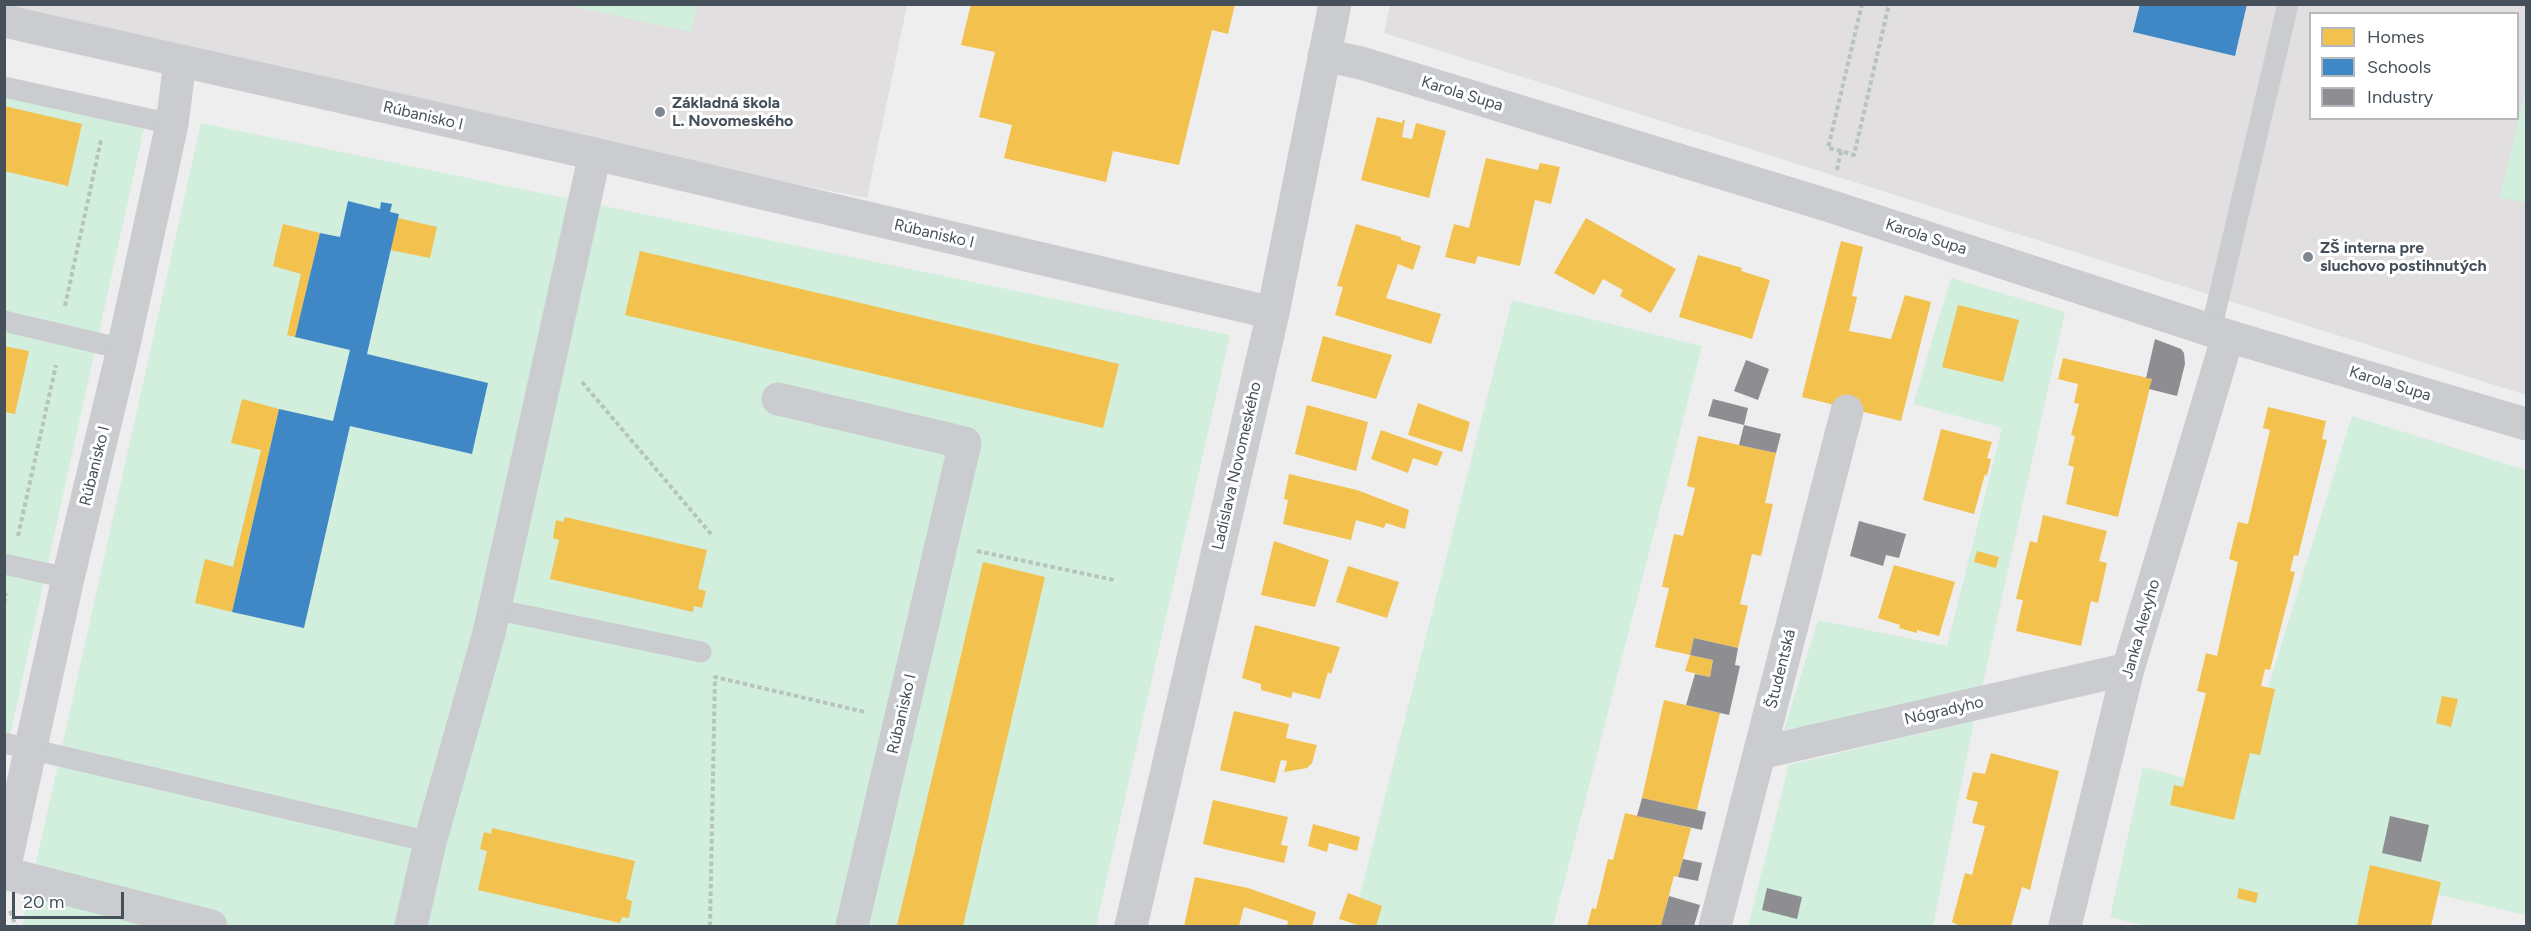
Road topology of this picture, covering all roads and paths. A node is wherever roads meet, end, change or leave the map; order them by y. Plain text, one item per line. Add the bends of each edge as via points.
1 (1335, 4) edge
2 (1862, 4) edge
3 (1889, 4) edge
4 (2288, 4) edge
5 (4, 21) edge
6 (1324, 55) junction
7 (180, 62) junction
8 (4, 87) edge
9 (107, 110) junction
10 (172, 124) junction
11 (1841, 151) junction
12 (595, 154) junction
13 (1830, 206) junction
14 (1273, 313) junction
15 (4, 321) edge
16 (2219, 333) junction
17 (61, 334) junction
18 (552, 347) junction
19 (123, 349) junction
20 (778, 399) dead end
21 (1847, 411) dead end
22 (2526, 424) edge
23 (711, 534) dead end
24 (941, 544) junction
25 (8, 565) edge
26 (68, 578) junction
27 (1114, 580) dead end
28 (492, 621) junction
29 (701, 652) dead end
30 (2128, 669) junction
31 (901, 720) junction
32 (18, 746) edge
33 (1760, 753) junction
34 (430, 842) junction
35 (4, 871) edge
36 (212, 927) edge
37 (411, 927) edge
38 (710, 927) edge
39 (852, 927) edge
40 (1131, 927) edge
41 (1715, 927) edge
42 (2065, 927) edge

1 - 6 street, Ladislava Novomeského
2 - 11 path via 1828,148
3 - 11 path via 1854,154
4 - 16 lane
5 - 7 street, Rúbanisko I
6 - 13 street, Karola Supa
6 - 14 street, Ladislava Novomeského
7 - 10 street, Rúbanisko I
7 - 12 street, Rúbanisko I
8 - 9 lane
9 - 10 lane
9 - 17 path
10 - 19 street, Rúbanisko I
11 - 13 path
12 - 14 street, Rúbanisko I
12 - 18 street
13 - 16 street, Karola Supa
14 - 40 street, Ladislava Novomeského
15 - 17 lane
16 - 22 street, Karola Supa
16 - 30 street, Janka Alexyho
17 - 19 lane
17 - 25 path
18 - 23 path
18 - 28 street
19 - 26 street, Rúbanisko I
20 - 24 street, Rúbanisko I via 965,443
21 - 33 street, Študentská
24 - 27 path
24 - 31 street, Rúbanisko I
25 - 26 lane
26 - 32 street, Rúbanisko I
28 - 29 lane
28 - 34 street
30 - 33 street, Nógradyho
30 - 42 street, Janka Alexyho
31 - 38 path via 714,677
31 - 39 street, Rúbanisko I
32 - 34 lane
32 - 35 street, Rúbanisko I
33 - 41 street, Študentská
34 - 37 street
35 - 36 street, Rúbanisko I

